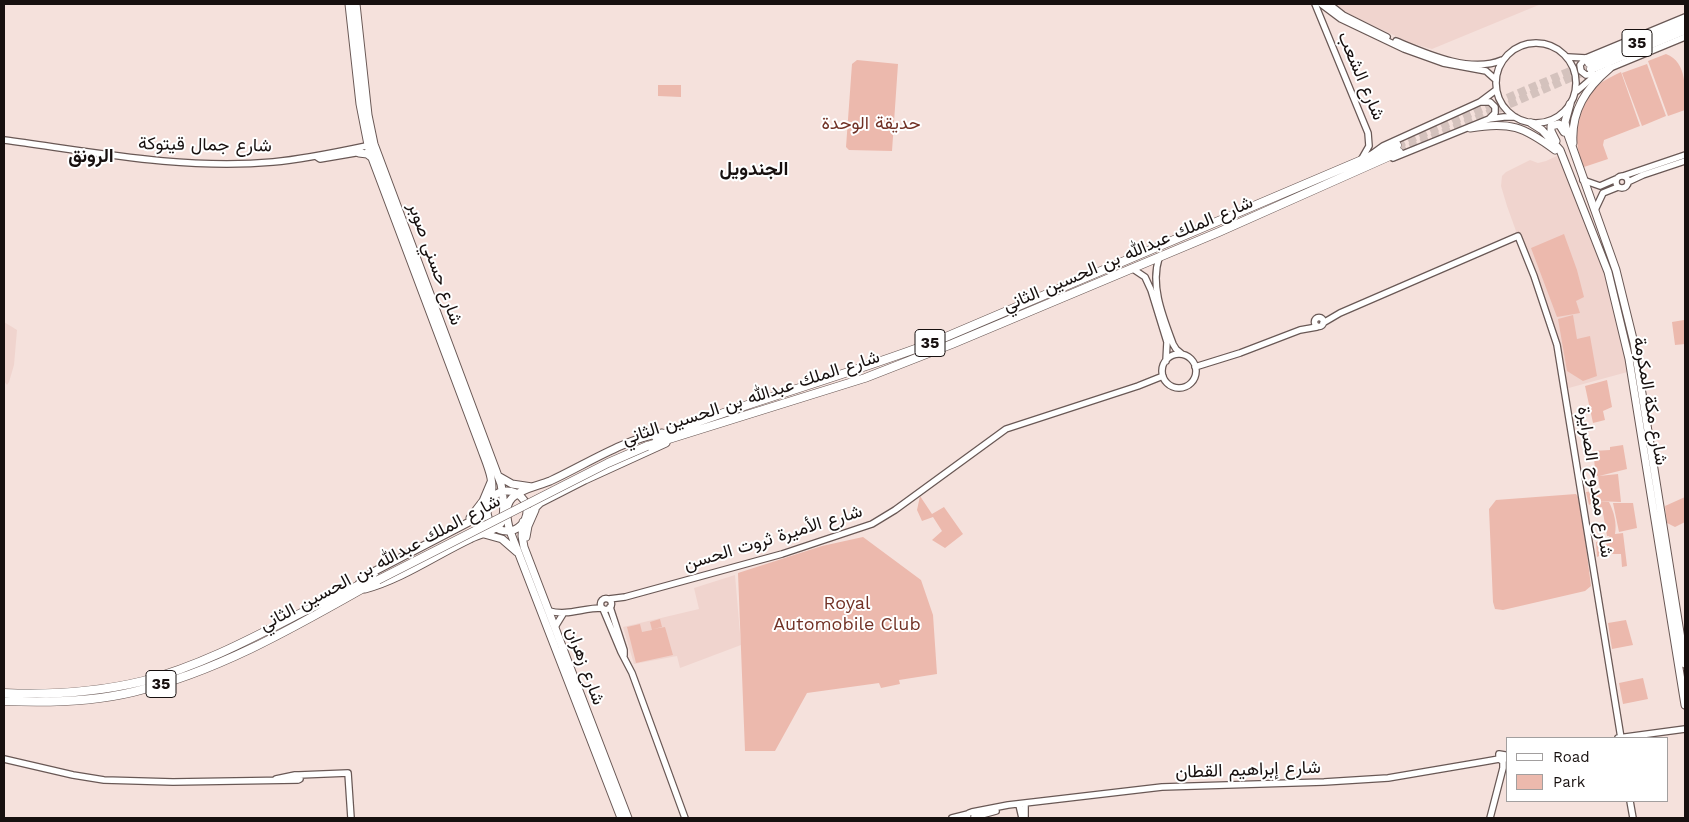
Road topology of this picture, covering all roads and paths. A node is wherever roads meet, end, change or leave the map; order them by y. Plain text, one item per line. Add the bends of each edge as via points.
1 (349, 4) edge
2 (356, 4) edge
3 (1315, 4) edge
4 (1322, 4) edge
5 (1328, 4) edge
6 (1685, 17) edge
7 (1685, 22) edge
8 (1685, 34) edge
9 (1671, 43) joint
10 (1568, 57) junction
11 (1503, 59) junction
12 (1591, 66) junction
13 (1610, 68) junction
14 (1496, 80) junction
15 (1496, 90) junction
16 (1575, 92) junction
17 (1480, 102) junction
18 (1570, 104) junction
19 (1489, 119) junction
20 (1517, 119) junction
21 (1531, 123) junction
22 (1470, 128) junction
23 (4, 140) edge
24 (372, 149) junction
25 (1573, 150) junction
26 (1561, 152) junction
27 (359, 153) joint
28 (1685, 155) edge
29 (1370, 156) junction
30 (317, 157) junction
31 (1361, 160) junction
32 (1685, 161) edge
33 (1374, 164) junction
34 (1578, 165) junction
35 (1623, 176) junction
36 (1616, 179) junction
37 (1583, 180) junction
38 (1628, 182) junction
39 (1618, 187) junction
40 (1595, 210) junction
41 (1159, 258) junction
42 (1133, 269) junction
43 (1184, 355) junction
44 (1166, 361) junction
45 (1195, 367) junction
46 (1163, 376) junction
47 (670, 435) junction
48 (495, 477) junction
49 (534, 487) junction
50 (503, 492) junction
51 (517, 494) junction
52 (489, 503) junction
53 (540, 503) junction
54 (524, 520) junction
55 (468, 522) junction
56 (496, 528) junction
57 (510, 531) junction
58 (479, 534) junction
59 (521, 556) junction
60 (532, 570) junction
61 (359, 588) junction
62 (607, 606) junction
63 (588, 608) junction
64 (549, 611) junction
65 (563, 614) junction
66 (555, 627) junction
67 (1685, 663) edge
68 (1683, 680) edge
69 (4, 693) edge
70 (4, 701) edge
71 (1685, 706) edge
72 (1685, 729) edge
73 (1620, 737) edge
74 (1629, 737) edge
75 (1503, 757) edge
76 (4, 759) edge
77 (1630, 802) edge
78 (1019, 804) junction
79 (971, 816) edge
80 (350, 818) edge
81 (621, 818) edge
82 (628, 818) edge
83 (685, 818) edge
84 (952, 818) edge
85 (1024, 818) edge
86 (1490, 818) edge
87 (1632, 818) edge

1 - 24 main road, شارع حسني صوبر via 360,104
2 - 24 main road, شارع حسني صوبر
3 - 31 street, شارع الشعب via 1368,133 1369,146
4 - 14 street, شارع الشعب via 1341,18 1404,49 1451,65 1486,71
5 - 11 street, شارع الشعب via 1393,40 1440,57 1477,65
6 - 12 street
7 - 12 highway, 35
8 - 9 highway
8 - 12 highway, 35
9 - 13 street
10 - 11 street via 1553,46 1537,42 1519,46
10 - 12 street
10 - 16 street via 1576,74
11 - 14 street
12 - 13 street
12 - 16 street
13 - 25 main road via 1589,88 1574,116
14 - 15 street
15 - 17 street
15 - 20 street via 1504,107
16 - 18 street
17 - 19 street via 1495,105 1495,113
17 - 29 street via 1383,146
18 - 21 street via 1553,120
18 - 25 main road, شارع مكة المكرمة via 1565,126
19 - 20 street
19 - 22 street
20 - 21 street
21 - 26 main road, شارع مكة المكرمة via 1542,130
22 - 26 main road via 1501,125 1525,130
22 - 33 street
23 - 30 street, شارع جمال قيتوكة via 184,163 264,162
24 - 27 main road via 369,155
24 - 30 street, شارع جمال قيتوكة
24 - 48 main road, شارع حسني صوبر
25 - 34 main road, شارع مكة المكرمة
26 - 34 main road via 1550,129 1557,124 1563,129
26 - 68 main road, شارع مكة المكرمة via 1608,272 1624,333
27 - 30 street, شارع جمال قيتوكة
28 - 35 street
29 - 31 highway, شارع الملك عبدالله بن الحسين الثاني / 35
29 - 33 highway, شارع الملك عبدالله بن الحسين الثاني / 35 via 1398,149
31 - 47 highway, شارع الملك عبدالله بن الحسين الثاني / 35 via 934,342
32 - 38 street
33 - 41 highway, شارع الملك عبدالله بن الحسين الثاني / 35
34 - 37 main road, شارع مكة المكرمة
35 - 36 street
35 - 38 street
36 - 37 street via 1600,186
36 - 39 street
37 - 40 main road, شارع مكة المكرمة
38 - 39 street via 1623,188
39 - 40 street via 1603,193
40 - 67 main road, شارع مكة المكرمة via 1616,270 1635,348
41 - 42 highway, شارع الملك عبدالله بن الحسين الثاني / 35
41 - 43 street via 1157,290 1174,347
42 - 44 street via 1147,280 1151,290 1167,342
42 - 47 highway, شارع الملك عبدالله بن الحسين الثاني / 35 via 865,378
43 - 44 street via 1174,355
43 - 45 street
44 - 46 street
45 - 46 street via 1194,379 1185,387 1172,387
45 - 73 street, شارع ممدوح الصرايرة via 1315,324 1320,327 1322,320 1518,236 1557,345
46 - 62 street, شارع الأميرة ثروت الحسن via 1006,429 895,510 866,526 740,567 625,597
47 - 49 main road via 650,435
47 - 53 main road via 662,445
47 - 61 highway, شارع الملك عبدالله بن الحسين الثاني / 35, bridge via 646,444
48 - 49 main road via 512,484
48 - 50 main road, شارع حسني صوبر
48 - 52 main road, شارع حسني صوبر
48 - 55 main road
49 - 51 main road
49 - 53 main road via 532,498
50 - 51 main road
50 - 52 main road
50 - 56 main road, شارع حسني صوبر via 503,517
51 - 54 main road, شارع زهران via 526,505
51 - 57 main road, شارع زهران via 507,506
52 - 55 main road
52 - 56 main road via 488,517
53 - 54 main road
53 - 60 main road via 526,534
54 - 57 main road
54 - 60 main road, شارع زهران via 522,542
55 - 58 main road via 477,523
55 - 61 main road via 375,571 362,580
56 - 57 main road
56 - 58 main road
57 - 59 main road, شارع زهران
58 - 59 main road via 504,540
58 - 61 main road via 384,583
59 - 81 main road, شارع زهران
60 - 64 main road, شارع زهران
61 - 69 highway, شارع الملك عبدالله بن الحسين الثاني / 35 via 232,648 166,674 99,689
61 - 70 highway, شارع الملك عبدالله بن الحسين الثاني / 35 via 246,651 178,679 108,697
62 - 63 street, شارع الأميرة ثروت الحسن
62 - 63 street, شارع الأميرة ثروت الحسن via 605,598
62 - 83 street
63 - 65 street, شارع الأميرة ثروت الحسن
64 - 65 street, شارع الأميرة ثروت الحسن
64 - 66 main road, شارع زهران
65 - 66 street
66 - 82 main road, شارع زهران
68 - 71 main road, شارع مكة المكرمة
72 - 74 street
75 - 78 street, شارع إبراهيم القطان via 1388,778 1162,787
75 - 86 street
76 - 80 street via 104,780 259,782 346,775
77 - 87 street
78 - 79 street, شارع إبراهيم القطان
78 - 85 street
79 - 84 street, شارع إبراهيم القطان

